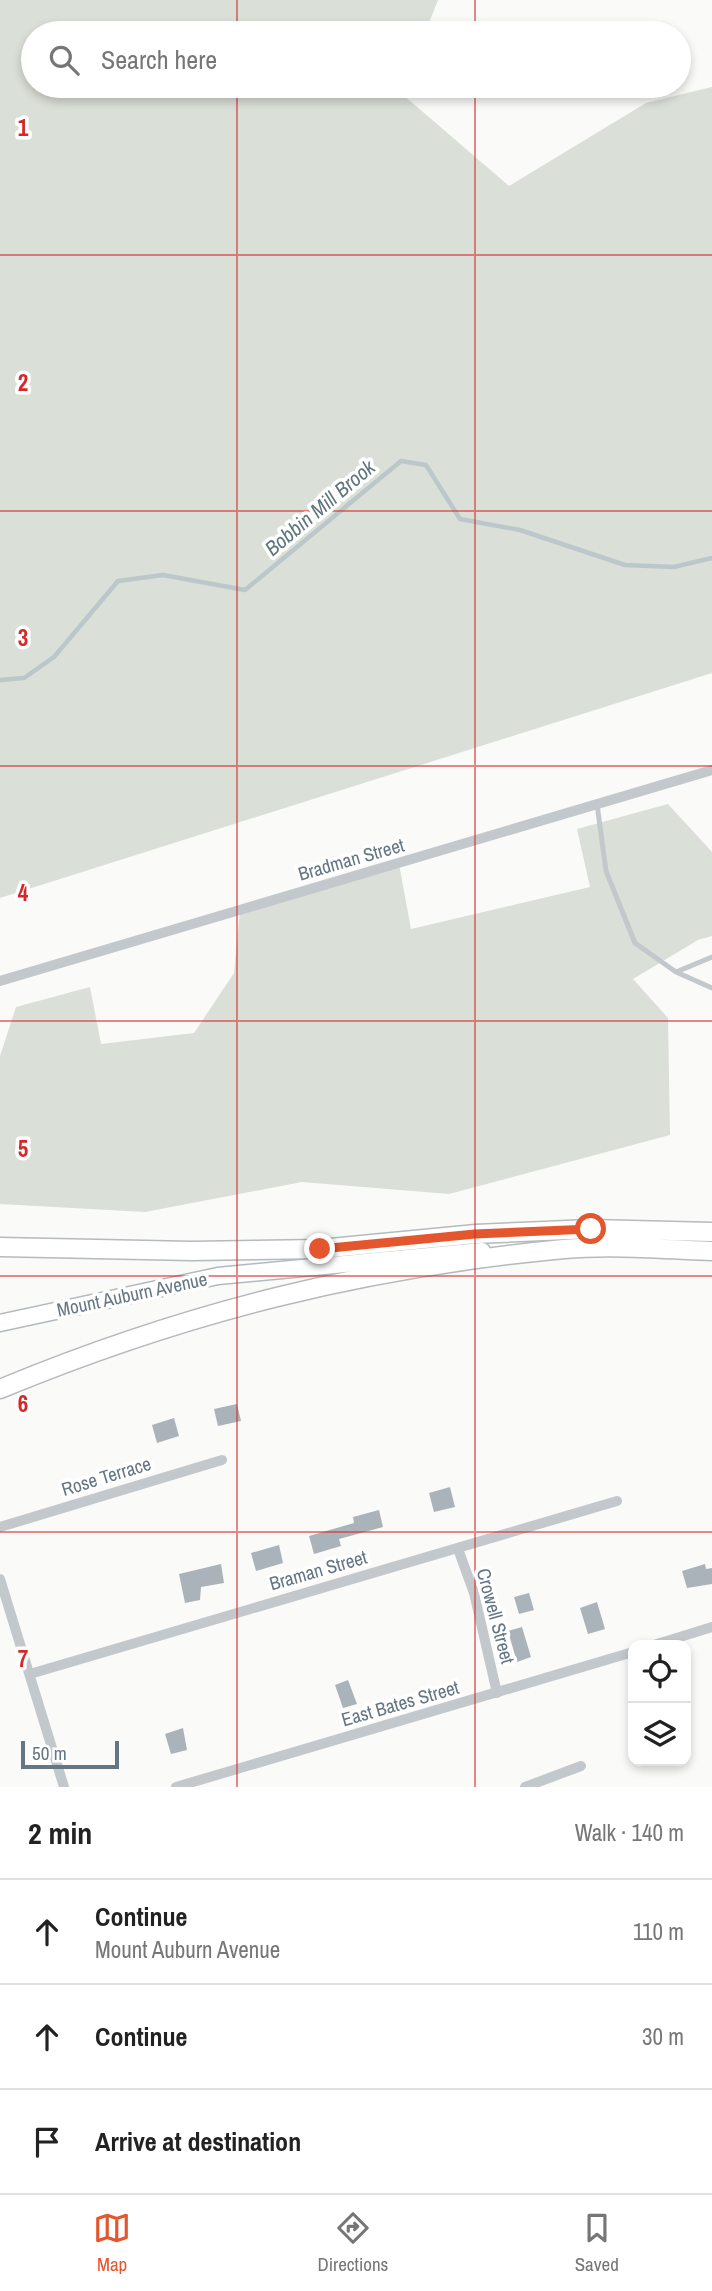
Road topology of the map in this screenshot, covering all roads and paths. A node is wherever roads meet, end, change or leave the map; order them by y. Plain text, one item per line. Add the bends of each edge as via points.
1 (712, 770) edge
2 (597, 804) junction
3 (712, 957) edge
4 (676, 972) junction
5 (0, 981) edge
6 (712, 988) edge
7 (712, 1232) edge
8 (373, 1244) junction
9 (0, 1247) edge
10 (565, 1249) junction
11 (712, 1251) edge
12 (266, 1270) junction
13 (0, 1323) edge
14 (0, 1389) edge
15 (222, 1460) dead end
16 (617, 1501) dead end
17 (0, 1527) edge
18 (458, 1549) junction
19 (0, 1579) edge
20 (712, 1627) edge
21 (670, 1640) edge
22 (628, 1654) edge
23 (30, 1674) junction
24 (497, 1693) junction
25 (581, 1766) dead end
26 (64, 1787) edge
27 (176, 1787) edge
28 (525, 1787) edge

1 - 2 street, Bradman Street
2 - 4 lane via 606,870 635,943
2 - 5 street, Bradman Street
3 - 4 lane
4 - 6 lane
7 - 8 main road, Mount Auburn Avenue via 591,1229
8 - 9 main road via 192,1251
8 - 12 main road, Mount Auburn Avenue
10 - 11 main road, Mount Auburn Avenue
10 - 12 main road, Mount Auburn Avenue via 431,1254
10 - 14 main road via 345,1279 276,1295 156,1330
12 - 13 main road, Mount Auburn Avenue via 137,1292
15 - 17 street, Rose Terrace
16 - 18 street, Braman Street
18 - 23 street, Braman Street
18 - 24 street, Crowell Street via 474,1593
19 - 23 street
20 - 21 street
22 - 24 street, East Bates Street
23 - 26 street
24 - 27 street, East Bates Street
25 - 28 street

